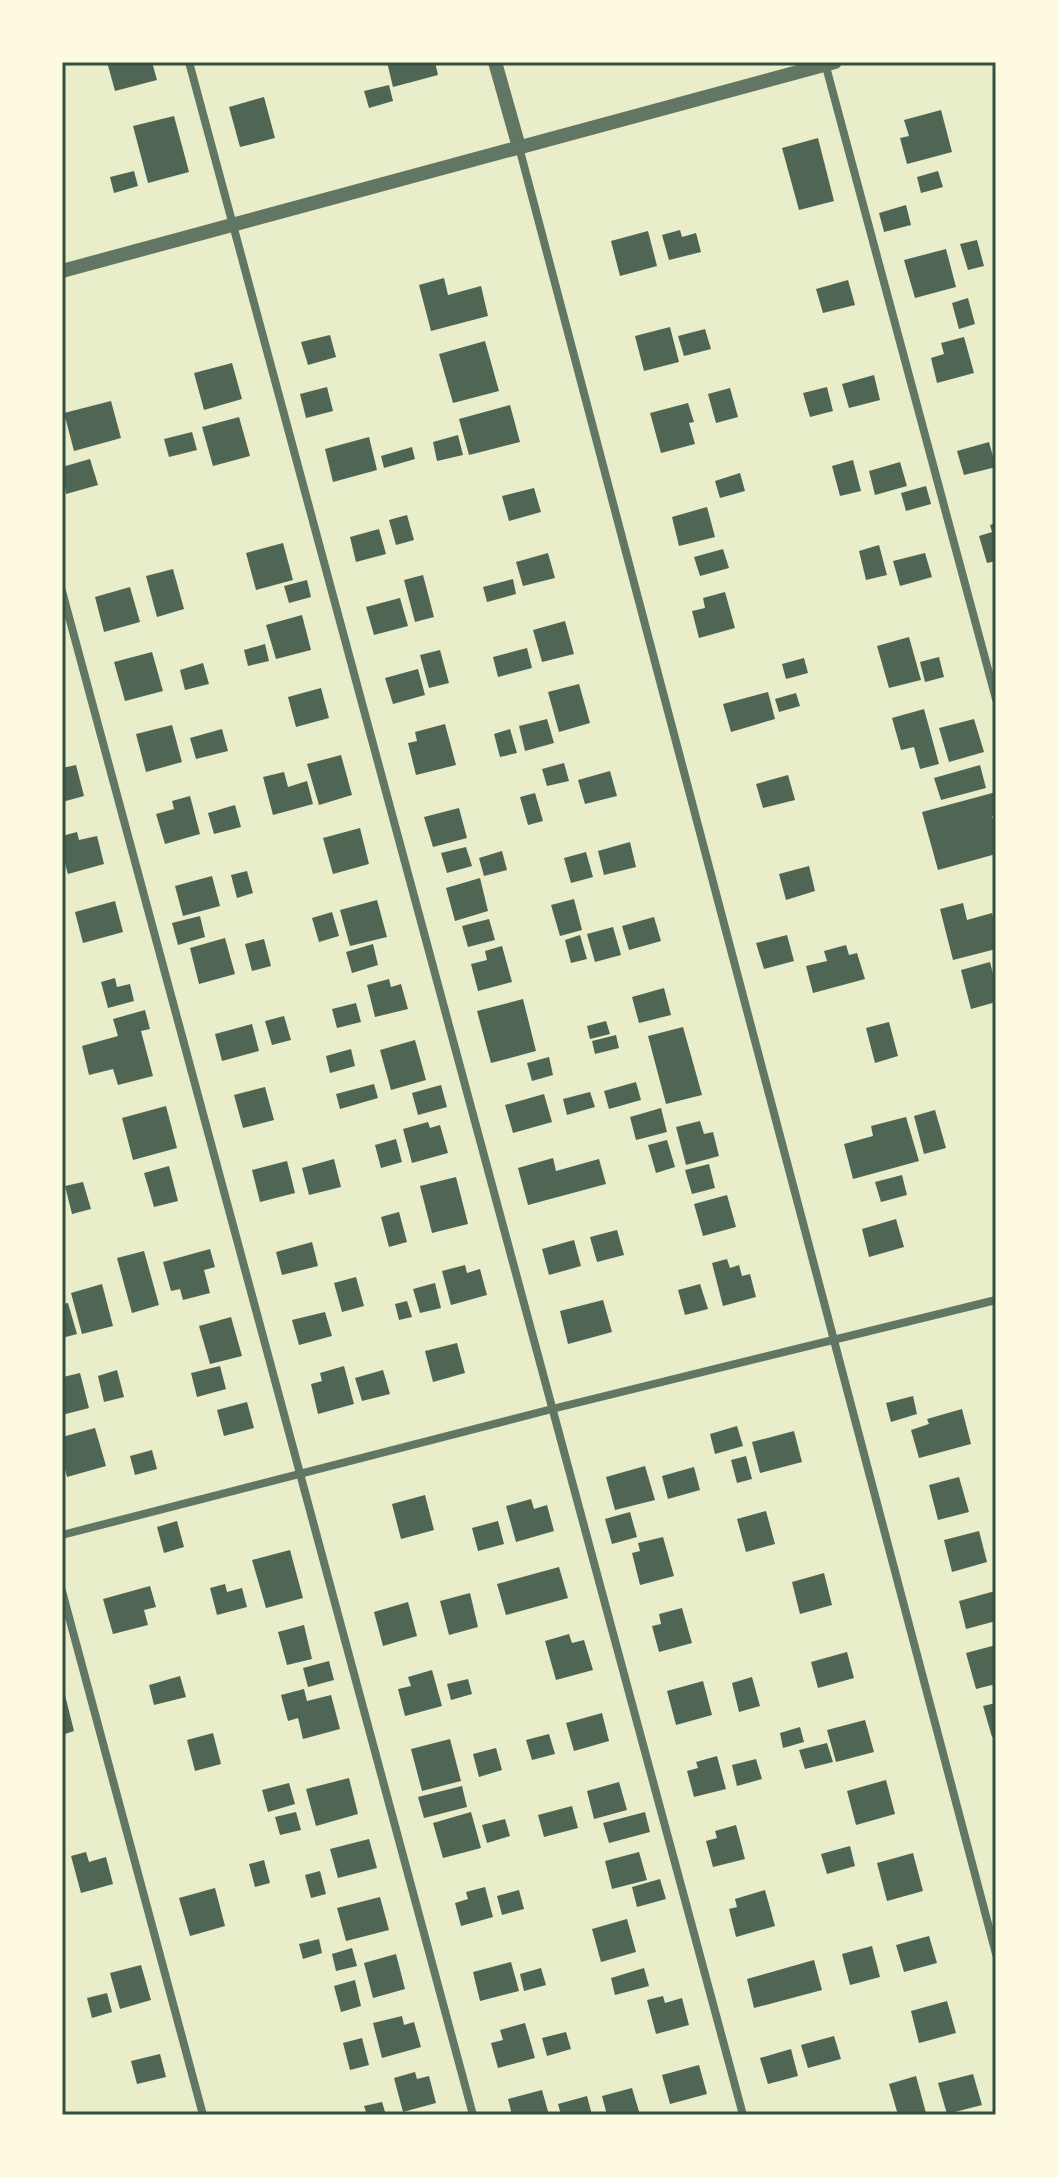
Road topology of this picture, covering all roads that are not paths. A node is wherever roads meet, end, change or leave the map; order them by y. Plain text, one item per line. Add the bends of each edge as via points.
1 (189, 62) edge
2 (495, 62) edge
3 (828, 63) edge
4 (519, 147) junction
5 (233, 225) junction
6 (62, 271) edge
7 (62, 591) edge
8 (996, 699) edge
9 (996, 1300) edge
10 (833, 1339) junction
11 (552, 1409) junction
12 (300, 1474) junction
13 (62, 1535) edge
14 (62, 1591) edge
15 (996, 1954) edge
16 (203, 2115) edge
17 (473, 2115) edge
18 (743, 2115) edge

1 - 5 street
2 - 4 street
3 - 4 street
3 - 8 street
4 - 5 street
4 - 10 street
5 - 6 street
5 - 11 street
7 - 12 street
9 - 10 street
10 - 11 street
10 - 15 street
11 - 12 street
11 - 18 street
12 - 13 street
12 - 17 street
14 - 16 street

